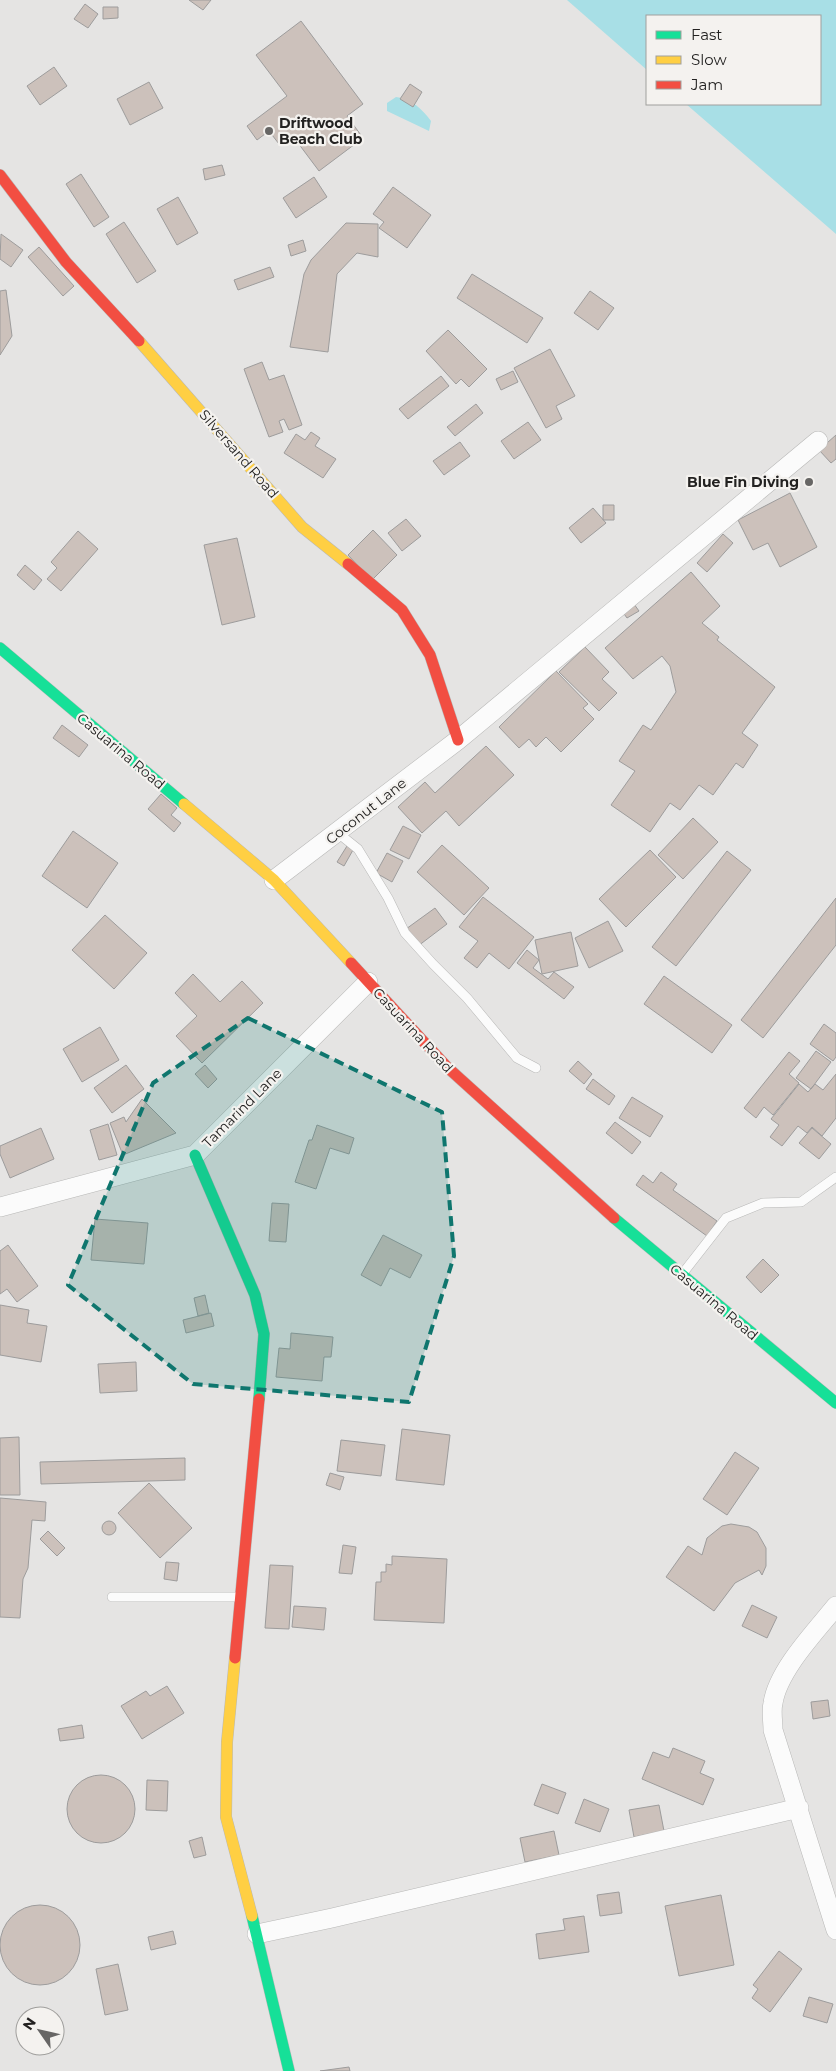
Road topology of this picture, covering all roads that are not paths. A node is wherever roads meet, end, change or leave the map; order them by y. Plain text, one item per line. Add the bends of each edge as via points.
1 (0, 175) edge
2 (818, 441) dead end
3 (0, 648) edge
4 (458, 740) junction
5 (338, 833) junction
6 (274, 880) junction
7 (368, 982) junction
8 (536, 1068) dead end
9 (195, 1155) junction
10 (836, 1177) edge
11 (0, 1207) edge
12 (682, 1275) junction
13 (836, 1403) edge
14 (112, 1597) dead end
15 (240, 1597) junction
16 (836, 1606) edge
17 (799, 1808) junction
18 (836, 1930) edge
19 (257, 1934) junction
20 (289, 2071) edge

1 - 4 street, Silversand Road via 66,262 171,376 302,527 402,610 430,655
2 - 4 street, Coconut Lane
3 - 6 street, Casuarina Road
4 - 5 street, Coconut Lane
5 - 6 street, Coconut Lane
5 - 8 lane via 358,849 406,933 517,1058
6 - 7 street, Casuarina Road
7 - 9 street, Tamarind Lane
7 - 12 street, Casuarina Road via 448,1067 574,1183
9 - 11 street, Tamarind Lane
9 - 15 street via 255,1295 264,1334
10 - 12 lane via 801,1202 763,1203 726,1218
12 - 13 street, Casuarina Road
14 - 15 lane
15 - 19 street via 227,1742 226,1817
16 - 17 street via 789,1666 773,1703 773,1730
17 - 18 street
17 - 19 street
19 - 20 street

